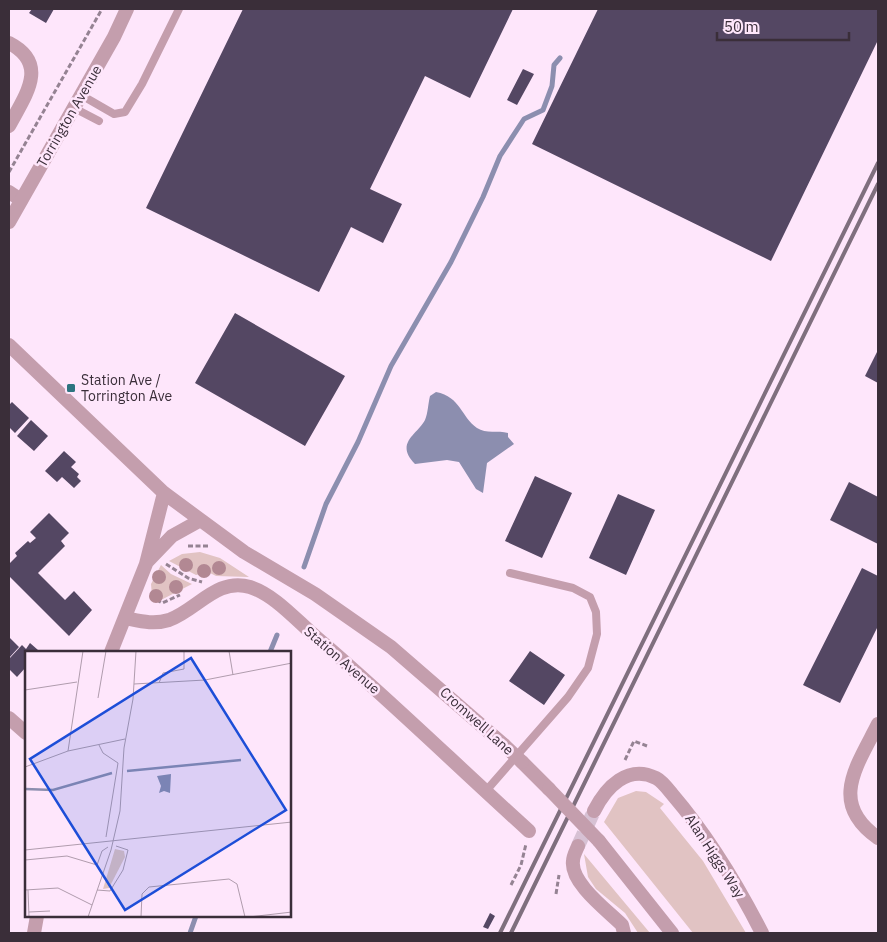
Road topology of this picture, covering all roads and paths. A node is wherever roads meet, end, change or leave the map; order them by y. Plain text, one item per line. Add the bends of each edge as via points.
1 (102, 9) edge
2 (127, 9) edge
3 (180, 9) edge
4 (9, 42) edge
5 (81, 95) junction
6 (74, 108) junction
7 (99, 121) dead end
8 (9, 126) edge
9 (9, 172) edge
10 (9, 192) edge
11 (21, 200) junction
12 (9, 222) edge
13 (9, 345) edge
14 (164, 493) junction
15 (200, 521) junction
16 (162, 560) dead end
17 (146, 564) junction
18 (510, 573) dead end
19 (198, 582) junction
20 (192, 586) dead end
21 (216, 589) junction
22 (186, 590) dead end
23 (147, 591) dead end
24 (124, 618) junction
25 (112, 651) edge
26 (9, 718) edge
27 (878, 724) edge
28 (25, 732) edge
29 (485, 792) junction
30 (594, 811) tunnel mouth
31 (528, 831) joint
32 (878, 838) edge
33 (578, 846) tunnel mouth
34 (511, 885) dead end
35 (37, 917) edge
36 (34, 933) edge
37 (624, 933) edge
38 (672, 933) edge
39 (762, 933) edge

1 - 9 path
2 - 5 street, Torrington Avenue
3 - 5 lane via 125,112 114,114
4 - 8 street via 24,53 32,72 27,91
5 - 6 street, Torrington Avenue
6 - 7 lane
6 - 11 street, Torrington Avenue
10 - 11 street
11 - 12 street, Torrington Avenue
13 - 14 street
14 - 15 street
14 - 17 street
15 - 17 street via 172,536
15 - 38 street, Cromwell Lane, bridge via 244,552 323,599 391,647 504,745 599,842
16 - 19 path
17 - 24 street
18 - 29 lane via 573,588 590,598 596,612 597,634 588,668 568,697
19 - 20 path
19 - 21 path via 210,578
21 - 24 street, Station Avenue via 169,620 149,624
21 - 29 street, Station Avenue via 250,587 274,601 357,672
22 - 23 path via 162,603 150,597
24 - 25 street
26 - 28 street
27 - 32 street via 853,774 850,790 851,804 858,819
29 - 31 street, Station Avenue
30 - 39 street, Alan Higgs Way via 609,786 623,777 640,772 658,778 690,814 712,846
31 - 34 path via 521,865
33 - 37 street via 573,862 579,883 622,925
35 - 36 street

